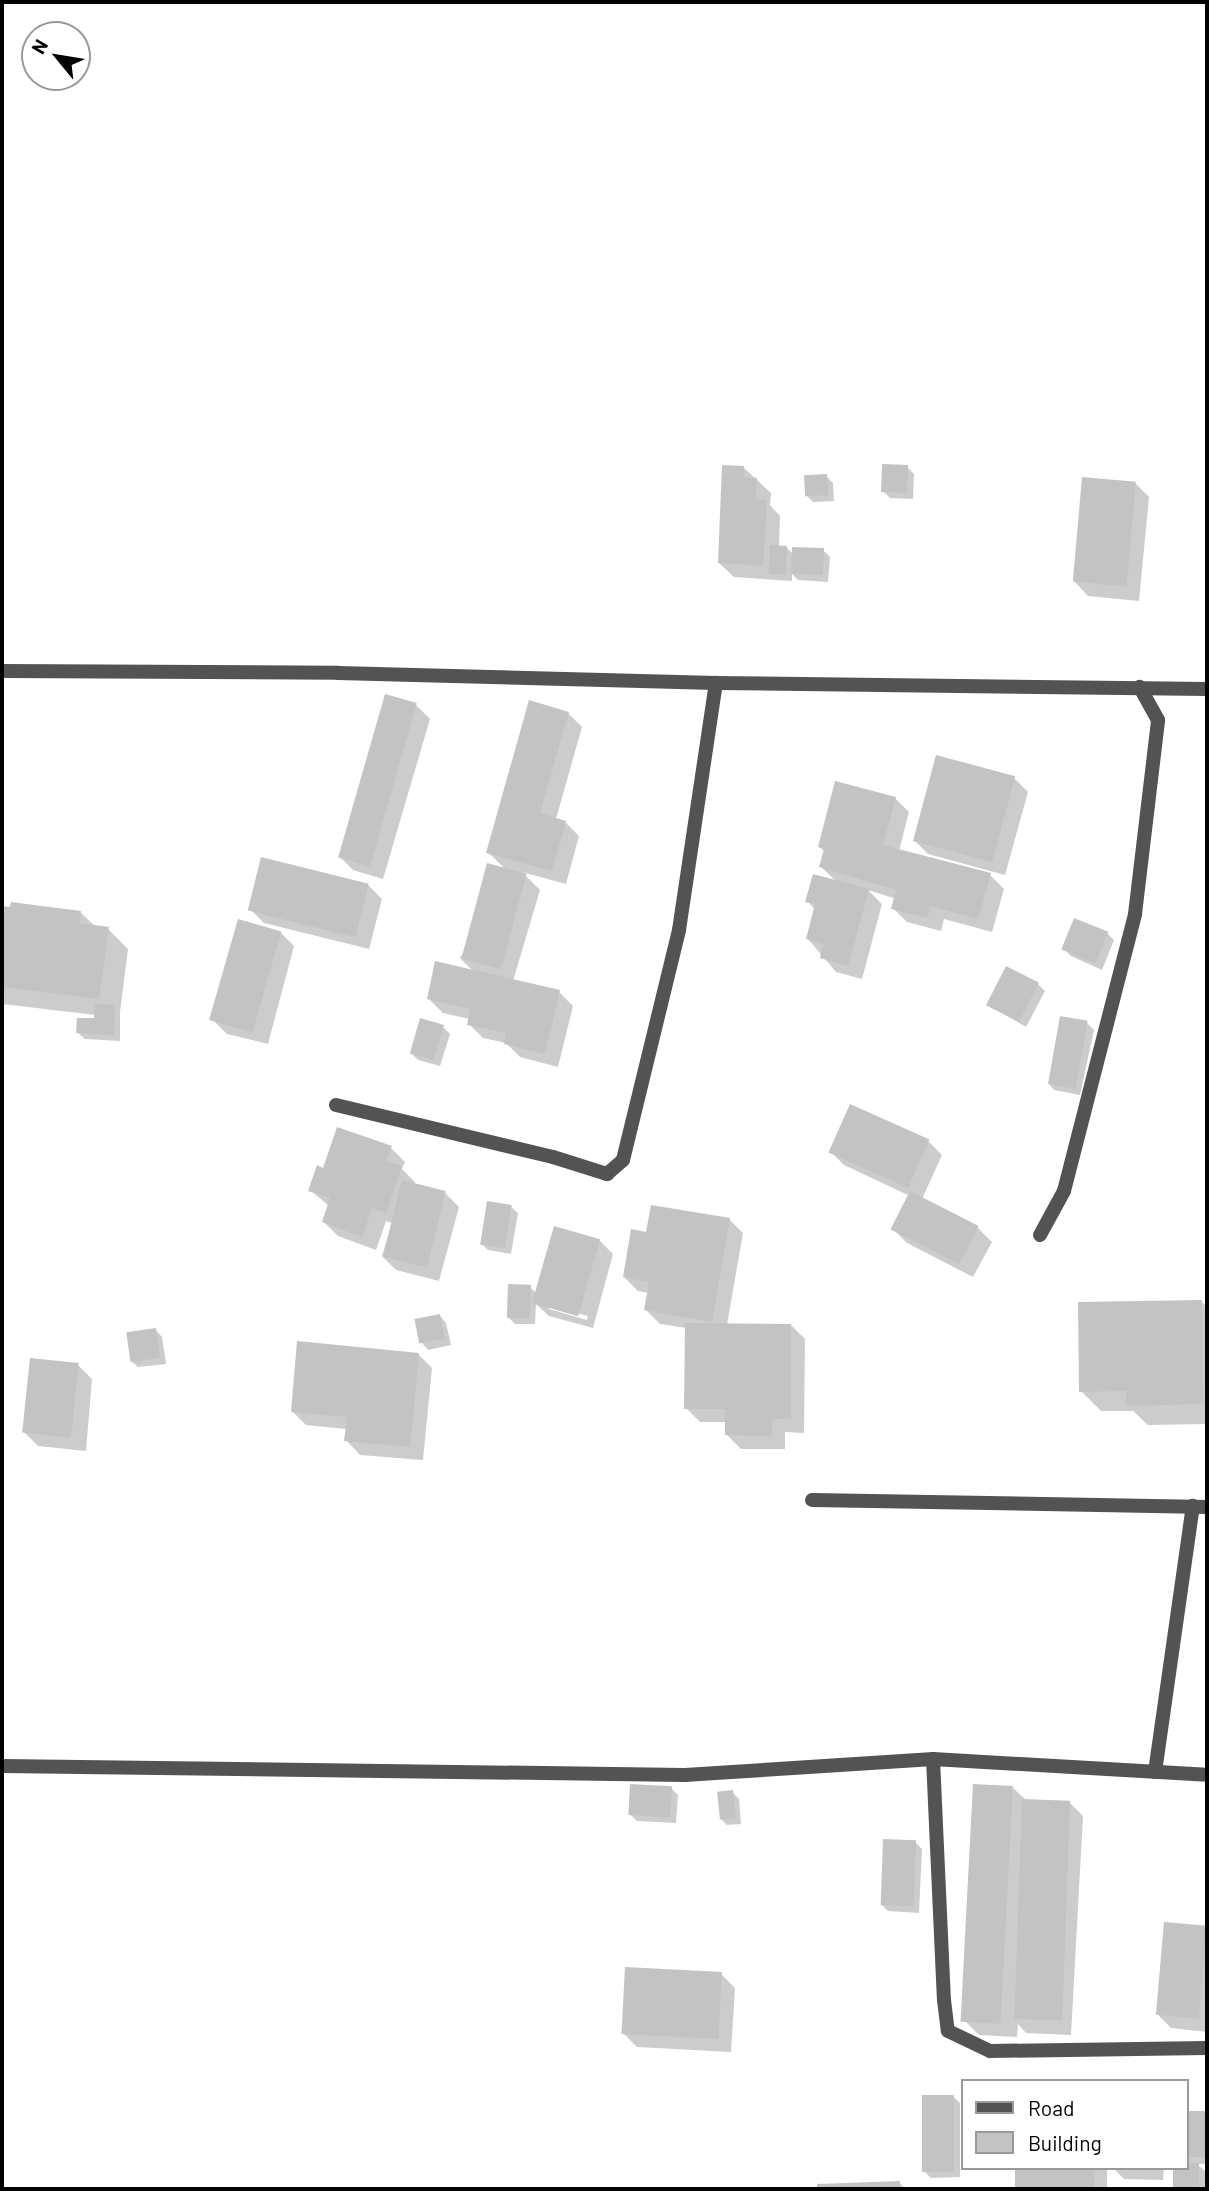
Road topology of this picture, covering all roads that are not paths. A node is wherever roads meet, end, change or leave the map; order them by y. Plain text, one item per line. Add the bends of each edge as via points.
1 (2, 671) edge
2 (716, 683) junction
3 (1140, 687) junction
4 (1207, 689) edge
5 (336, 1105) dead end
6 (1040, 1235) dead end
7 (812, 1500) dead end
8 (1200, 1506) edge
9 (933, 1759) junction
10 (2, 1766) edge
11 (1155, 1772) junction
12 (1207, 1774) edge
13 (1207, 2048) edge

1 - 2 street via 338,673
2 - 3 street
2 - 5 street via 679,930 623,1160 607,1174
3 - 4 street
3 - 6 street via 1158,720 1135,914 1065,1191
7 - 8 street
8 - 11 street
9 - 10 street via 685,1775
9 - 11 street
9 - 13 street via 948,2031 990,2051
11 - 12 street

